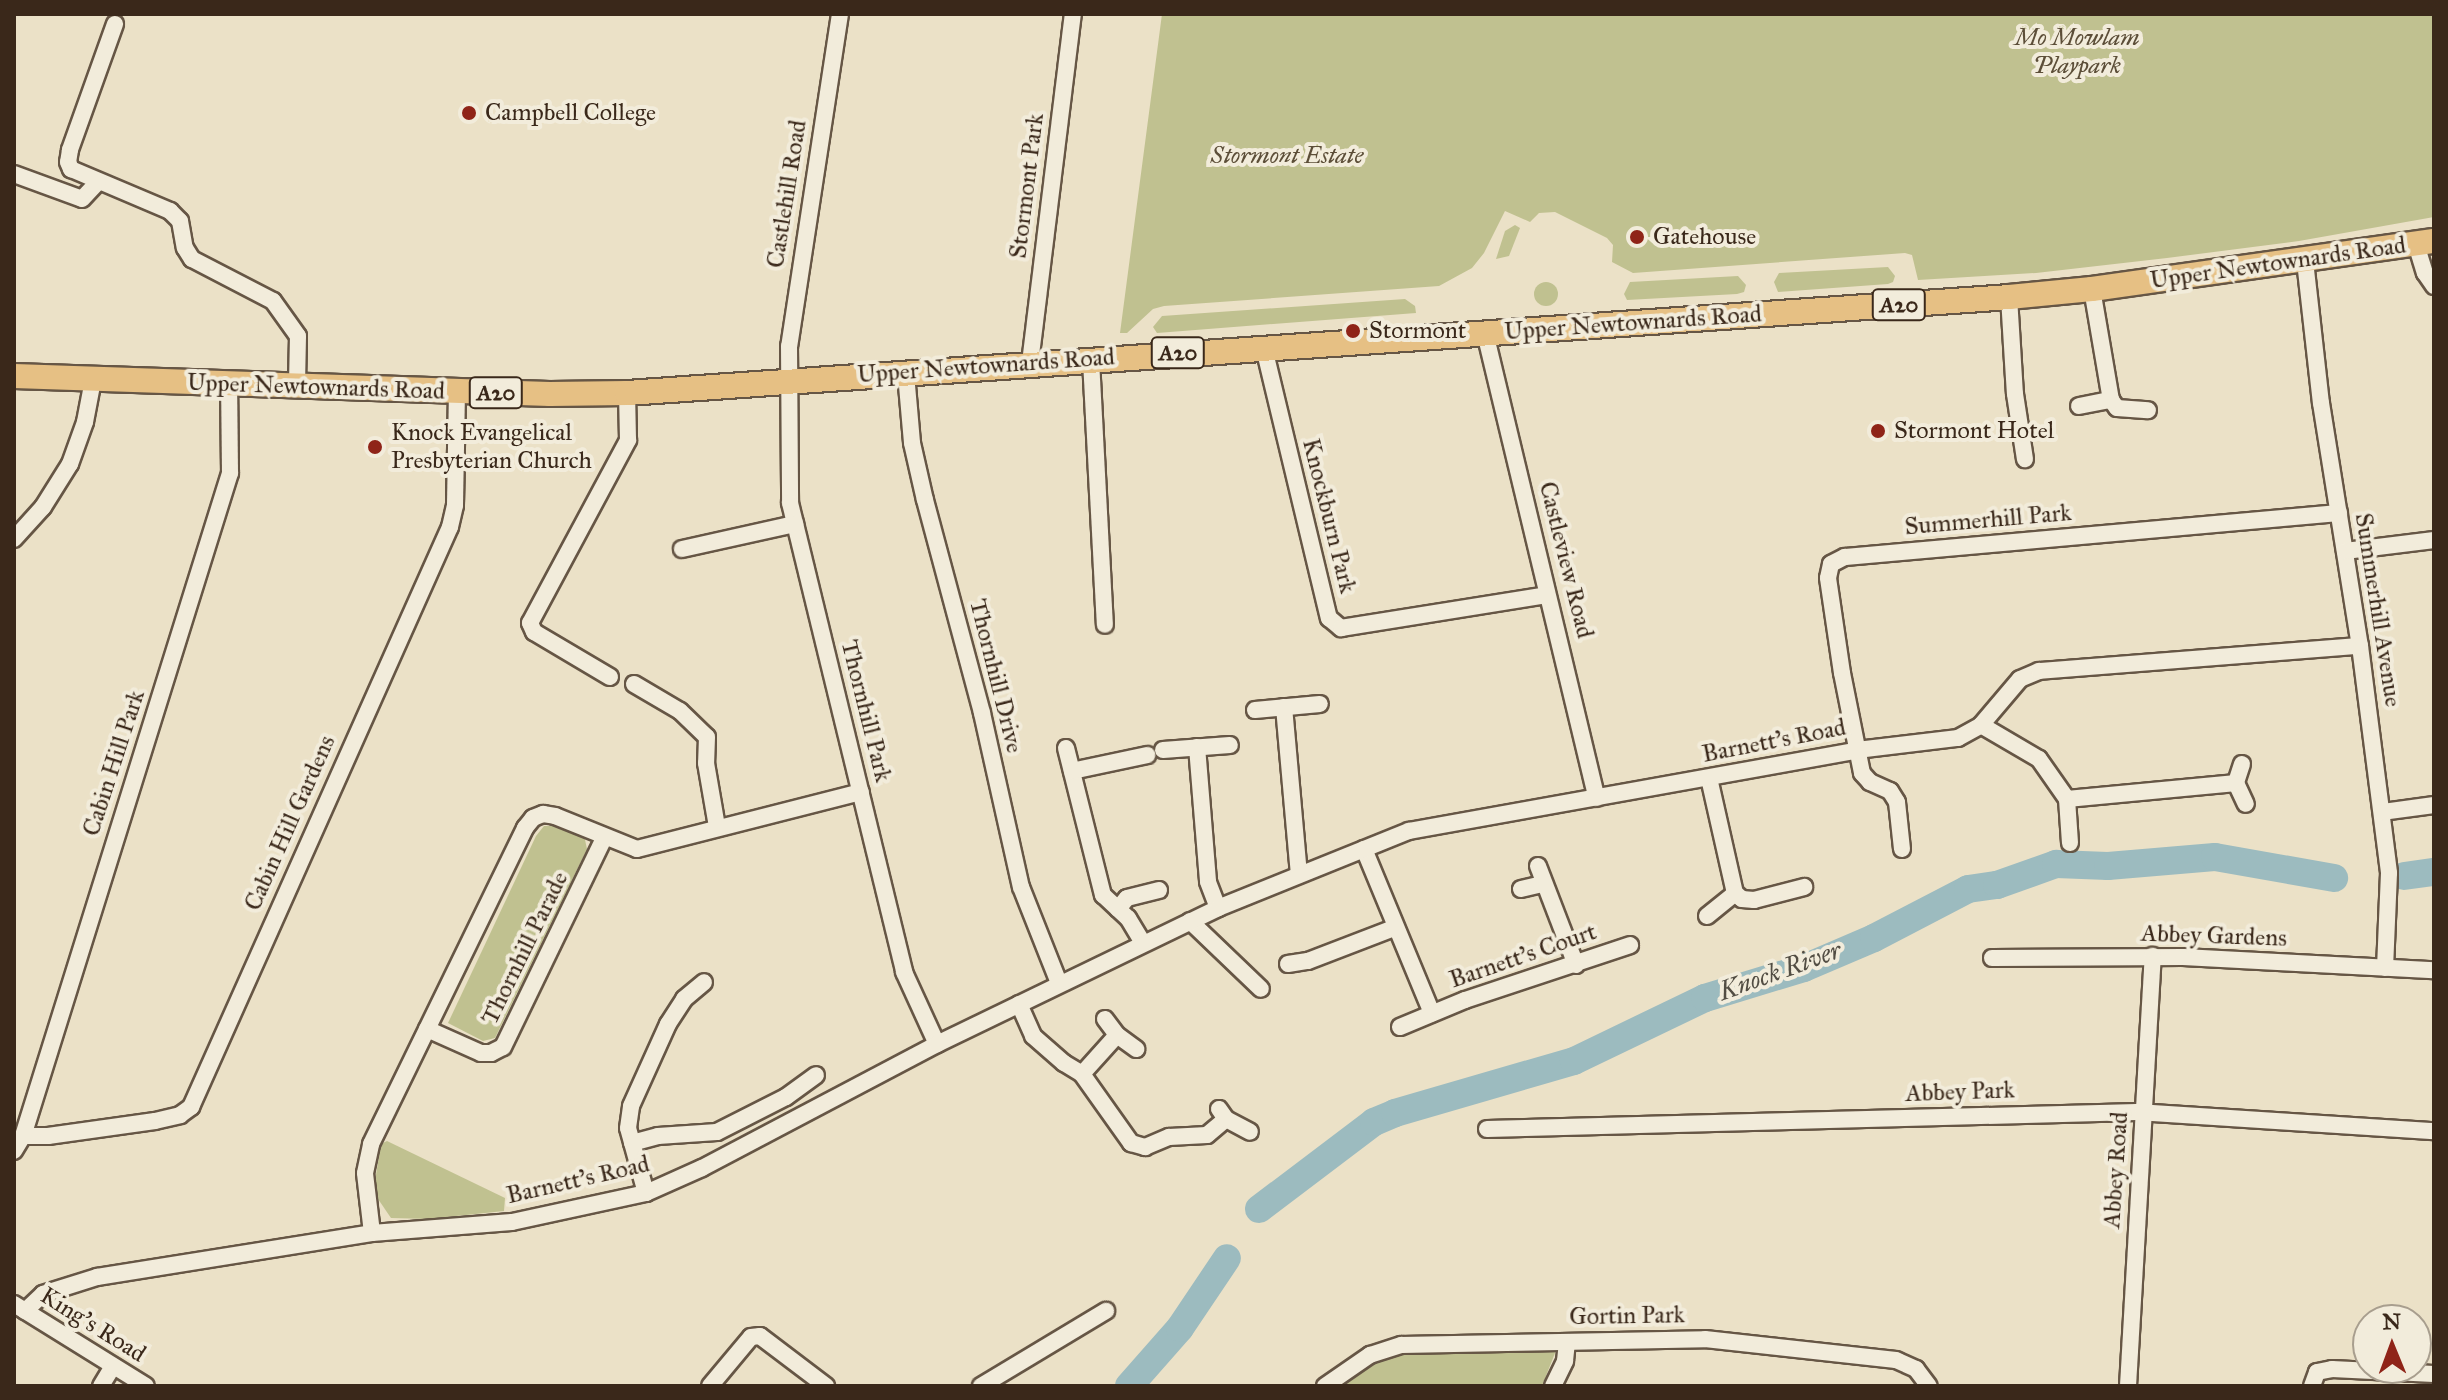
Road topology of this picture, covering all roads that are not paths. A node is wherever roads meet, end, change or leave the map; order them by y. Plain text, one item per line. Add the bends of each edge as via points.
1 (840, 14) edge
2 (1073, 14) edge
3 (115, 24) dead end
4 (14, 174) edge
5 (98, 182) junction
6 (2425, 242) edge
7 (2305, 261) junction
8 (2434, 286) edge
9 (2092, 289) junction
10 (2009, 297) junction
11 (1485, 333) junction
12 (1264, 348) junction
13 (1091, 360) junction
14 (1030, 363) junction
15 (906, 374) junction
16 (14, 376) edge
17 (93, 380) junction
18 (786, 382) junction
19 (229, 383) junction
20 (297, 385) junction
21 (457, 391) junction
22 (627, 393) junction
23 (2111, 400) junction
24 (2079, 406) dead end
25 (2148, 410) dead end
26 (2025, 459) dead end
27 (2339, 513) junction
28 (795, 524) junction
29 (17, 533) edge
30 (2434, 540) edge
31 (682, 549) dead end
32 (2345, 551) junction
33 (1546, 595) junction
34 (1105, 625) dead end
35 (2360, 646) junction
36 (610, 677) dead end
37 (634, 684) dead end
38 (1320, 704) dead end
39 (1284, 707) junction
40 (1255, 710) dead end
41 (1981, 725) junction
42 (1230, 745) dead end
43 (1197, 747) junction
44 (1066, 748) dead end
45 (1857, 750) junction
46 (2242, 764) dead end
47 (1072, 771) junction
48 (1709, 778) junction
49 (2236, 783) junction
50 (861, 792) junction
51 (1597, 798) junction
52 (2067, 799) junction
53 (2246, 804) dead end
54 (2434, 805) edge
55 (2382, 812) junction
56 (717, 827) junction
57 (604, 838) junction
58 (2070, 843) dead end
59 (1364, 849) junction
60 (1902, 849) dead end
61 (1538, 866) dead end
62 (1299, 874) junction
63 (1543, 884) junction
64 (1804, 887) dead end
65 (1521, 889) dead end
66 (1159, 890) dead end
67 (1735, 893) junction
68 (1218, 908) junction
69 (1118, 909) junction
70 (1707, 916) dead end
71 (1190, 921) junction
72 (1394, 928) junction
73 (1143, 943) junction
74 (1630, 945) dead end
75 (2153, 956) junction
76 (1992, 958) dead end
77 (1308, 961) junction
78 (1288, 964) dead end
79 (1576, 965) junction
80 (2385, 968) junction
81 (2434, 970) edge
82 (1313, 978) dead end
83 (704, 982) dead end
84 (1059, 983) junction
85 (1261, 989) dead end
86 (1019, 1004) junction
87 (1432, 1013) junction
88 (1105, 1019) dead end
89 (1400, 1027) dead end
90 (427, 1029) junction
91 (1117, 1035) junction
92 (937, 1044) junction
93 (1136, 1049) dead end
94 (1082, 1074) junction
95 (816, 1075) dead end
96 (2143, 1112) junction
97 (1487, 1129) dead end
98 (2434, 1131) edge
99 (1250, 1132) dead end
100 (18, 1143) edge
101 (632, 1143) junction
102 (646, 1193) junction
103 (372, 1233) junction
104 (20, 1308) edge
105 (1106, 1311) dead end
106 (1567, 1342) junction
107 (113, 1366) junction
108 (2434, 1374) edge
109 (101, 1386) edge
110 (146, 1386) edge
111 (710, 1386) edge
112 (826, 1386) edge
113 (981, 1386) edge
114 (1325, 1386) edge
115 (1553, 1386) edge
116 (1929, 1386) edge
117 (2128, 1386) edge
118 (2312, 1386) edge

1 - 18 street, Castlehill Road
2 - 14 street, Stormont Park
3 - 5 street via 68,162 77,174
4 - 5 street via 82,199
5 - 20 street via 170,211 180,221 192,259 273,301 298,336
6 - 7 highway, Upper Newtownards Road / A20
6 - 8 street via 2425,273
7 - 9 highway, Upper Newtownards Road / A20
7 - 27 street, Summerhill Avenue
9 - 10 highway, Upper Newtownards Road / A20
9 - 23 street
10 - 11 highway, Upper Newtownards Road / A20
10 - 26 street
11 - 12 highway, Upper Newtownards Road / A20
11 - 33 street, Castleview Road
12 - 13 highway, Upper Newtownards Road / A20
12 - 33 street, Knockburn Park via 1329,618 1341,628
13 - 14 highway, Upper Newtownards Road / A20
13 - 34 street
14 - 15 highway, Upper Newtownards Road / A20
15 - 18 highway, Upper Newtownards Road / A20
15 - 84 street, Thornhill Drive via 912,443 1021,887
16 - 17 highway, Upper Newtownards Road / A20
17 - 19 highway, Upper Newtownards Road / A20
17 - 29 street via 70,464 43,507
18 - 22 highway, Upper Newtownards Road / A20
18 - 28 street, Thornhill Park
19 - 20 highway, Upper Newtownards Road / A20
19 - 100 street, Cabin Hill Park via 230,473
20 - 21 highway, Upper Newtownards Road / A20
21 - 22 highway, Upper Newtownards Road / A20
21 - 100 street, Cabin Hill Gardens via 450,527 191,1107 155,1121
22 - 36 street via 628,440 530,623 534,632
23 - 24 street
23 - 25 street via 2117,408
27 - 32 street, Summerhill Avenue
27 - 45 street, Summerhill Park via 1845,557 1831,564 1828,578
28 - 31 street
28 - 50 street, Thornhill Park
30 - 32 street
32 - 35 street, Summerhill Avenue
33 - 51 street, Castleview Road
35 - 41 street, Barnett's Road via 2039,671 2020,679
35 - 55 street, Summerhill Avenue
37 - 56 street via 680,711 707,737
38 - 39 street
39 - 40 street
39 - 62 street
41 - 45 street, Barnett's Road via 1958,738
41 - 52 street via 2039,759
42 - 43 street
43 - 47 street
43 - 68 street via 1208,882
44 - 47 street
45 - 48 street, Barnett's Road
45 - 60 street via 1862,773 1890,791 1897,802
46 - 49 street
47 - 69 street via 1103,895
48 - 51 street, Barnett's Road
48 - 67 street
49 - 52 street
49 - 53 street
50 - 56 street
50 - 92 street, Thornhill Park via 904,972
51 - 59 street, Barnett's Road via 1409,831
52 - 58 street
54 - 55 street
55 - 80 street, Summerhill Avenue via 2389,873
56 - 57 street via 658,847 637,849
57 - 90 street via 555,816 533,818
57 - 90 street, Thornhill Parade via 503,1047 481,1053
59 - 62 street, Barnett's Road
59 - 72 street, Barnett's Court
61 - 63 street
62 - 68 street, Barnett's Road
63 - 65 street
63 - 79 street
64 - 67 street via 1754,900
66 - 69 street via 1127,898
67 - 70 street
68 - 71 street, Barnett's Road
69 - 73 street
71 - 73 street, Barnett's Road
71 - 85 street
72 - 77 street
72 - 87 street, Barnett's Court
73 - 84 street, Barnett's Road
74 - 79 street, Barnett's Court
75 - 76 street, Abbey Gardens
75 - 80 street, Abbey Gardens
75 - 96 street, Abbey Road
77 - 78 street
77 - 82 street
79 - 87 street, Barnett's Court
80 - 81 street, Abbey Gardens
83 - 101 street via 684,999 668,1024 631,1106
84 - 86 street, Barnett's Road
86 - 92 street, Barnett's Road
86 - 94 street via 1033,1036
87 - 89 street, Barnett's Court
88 - 91 street
90 - 103 street via 371,1144 365,1173
91 - 93 street
91 - 94 street
92 - 102 street, Barnett's Road
94 - 99 street via 1131,1143 1145,1147 1169,1137 1207,1135 1222,1114
95 - 101 street via 786,1097 717,1132
96 - 97 street, Abbey Park
96 - 98 street, Abbey Park
96 - 117 street, Abbey Road
101 - 102 street
102 - 103 street, Barnett's Road via 512,1222
103 - 104 street, Barnett's Road via 71,1282
104 - 107 street, King's Road
105 - 113 street
106 - 114 street, Gortin Park via 1401,1345 1370,1355
106 - 115 street
106 - 116 street, Gortin Park via 1705,1339 1896,1360 1916,1369
107 - 109 street
107 - 110 street, King's Road
108 - 118 street via 2332,1369 2317,1372
111 - 112 street via 743,1344 760,1336

